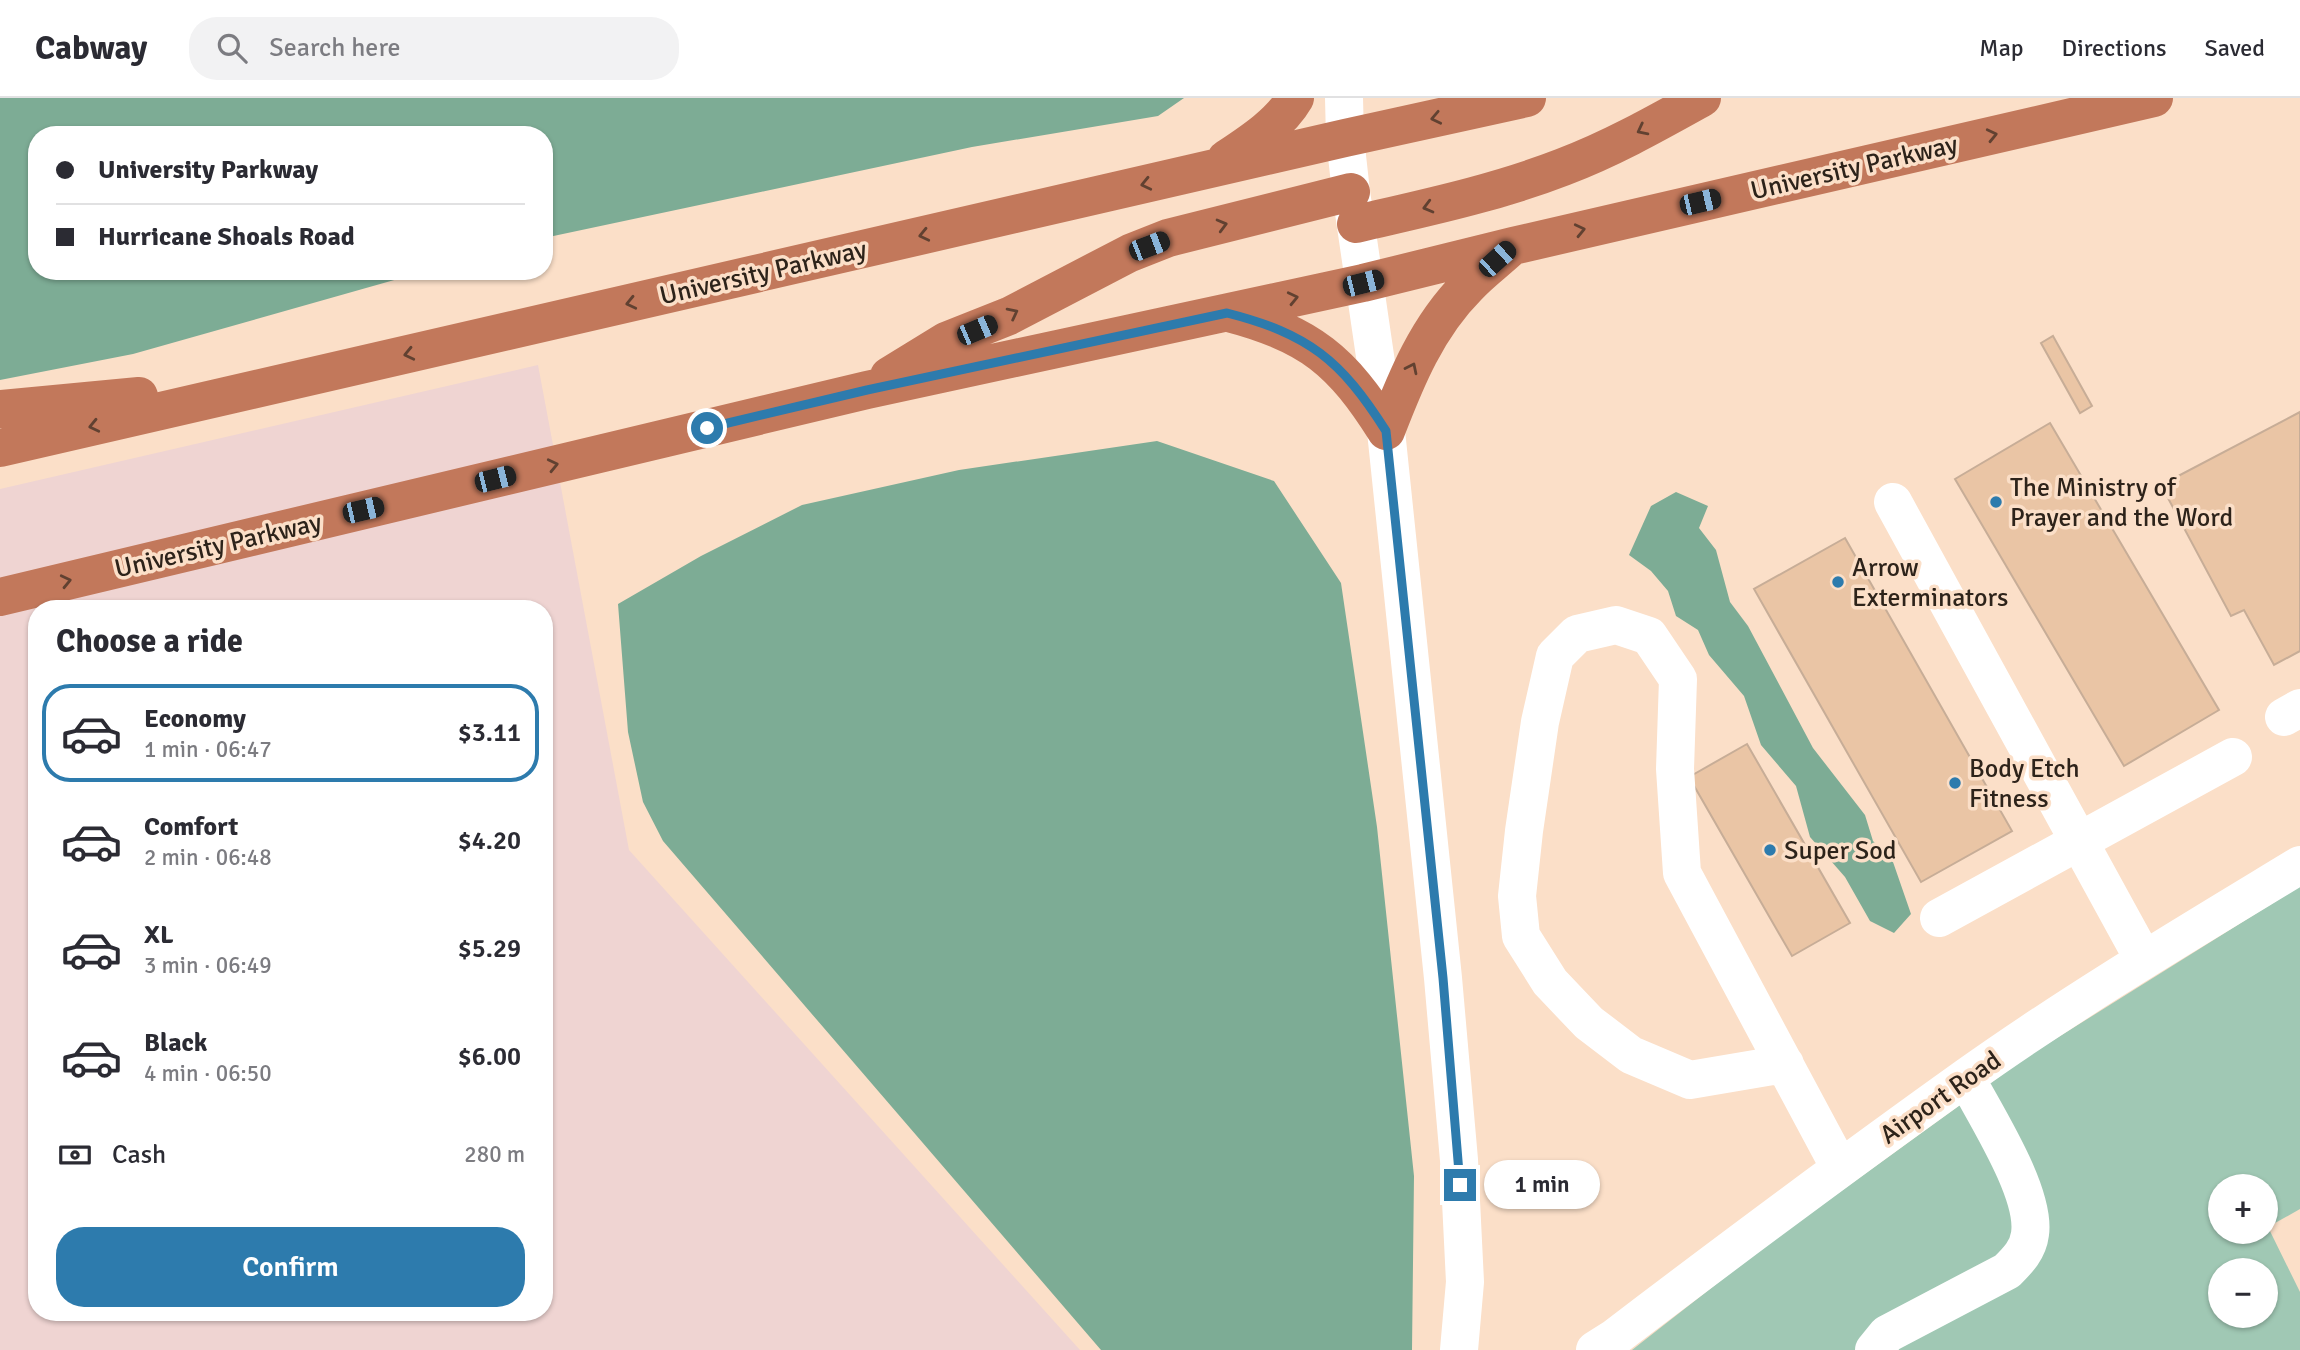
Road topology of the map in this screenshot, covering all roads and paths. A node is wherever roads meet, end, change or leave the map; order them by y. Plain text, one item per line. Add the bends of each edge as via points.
1 (1295, 98) edge
2 (1344, 98) edge
3 (1527, 98) edge
4 (1702, 98) edge
5 (2154, 98) edge
6 (1345, 138) junction
7 (1212, 169) junction
8 (1353, 208) junction
9 (1513, 246) junction
10 (1363, 283) junction
11 (1227, 313) junction
12 (867, 390) junction
13 (232, 394) junction
14 (0, 409) edge
15 (1386, 431) junction
16 (0, 447) edge
17 (1893, 502) dead end
18 (0, 597) edge
19 (2232, 757) dead end
20 (2078, 840) junction
21 (2300, 865) edge
22 (1939, 918) dead end
23 (2144, 960) junction
24 (1785, 1064) junction
25 (1966, 1078) junction
26 (1840, 1168) junction
27 (1458, 1350) edge
28 (1595, 1350) edge
29 (1874, 1350) edge

1 - 7 highway via 1276,121
2 - 6 street
3 -> 6 highway, University Parkway
4 -> 8 highway via 1604,149 1514,184
9 -> 5 highway, University Parkway
6 - 7 highway, University Parkway
6 - 8 street
7 -> 13 highway, University Parkway
8 - 10 street
12 -> 8 highway via 946,341 1009,316 1130,253 1168,239
9 - 10 highway, University Parkway
15 -> 9 highway via 1427,339 1467,287
11 -> 10 highway, University Parkway
10 - 15 street
11 - 12 highway, University Parkway
11 - 15 highway via 1282,330 1321,353 1350,380
18 -> 12 highway, University Parkway
13 - 14 highway via 113,397
13 -> 16 highway, University Parkway
15 - 27 street via 1459,1160 1465,1282
17 - 20 street
19 - 20 street
20 - 22 street
20 - 23 street
21 - 23 street, Airport Road
23 - 25 street, Airport Road
24 - 24 street via 1682,873 1675,769 1678,679 1649,636 1616,625 1577,634 1555,656 1540,722 1517,897 1521,936 1550,982 1589,1023 1630,1055 1690,1080
24 - 26 street
25 - 26 street, Airport Road
25 - 29 street via 2016,1170 2030,1217 2027,1246 2007,1270 1887,1334
26 - 28 street, Airport Road

